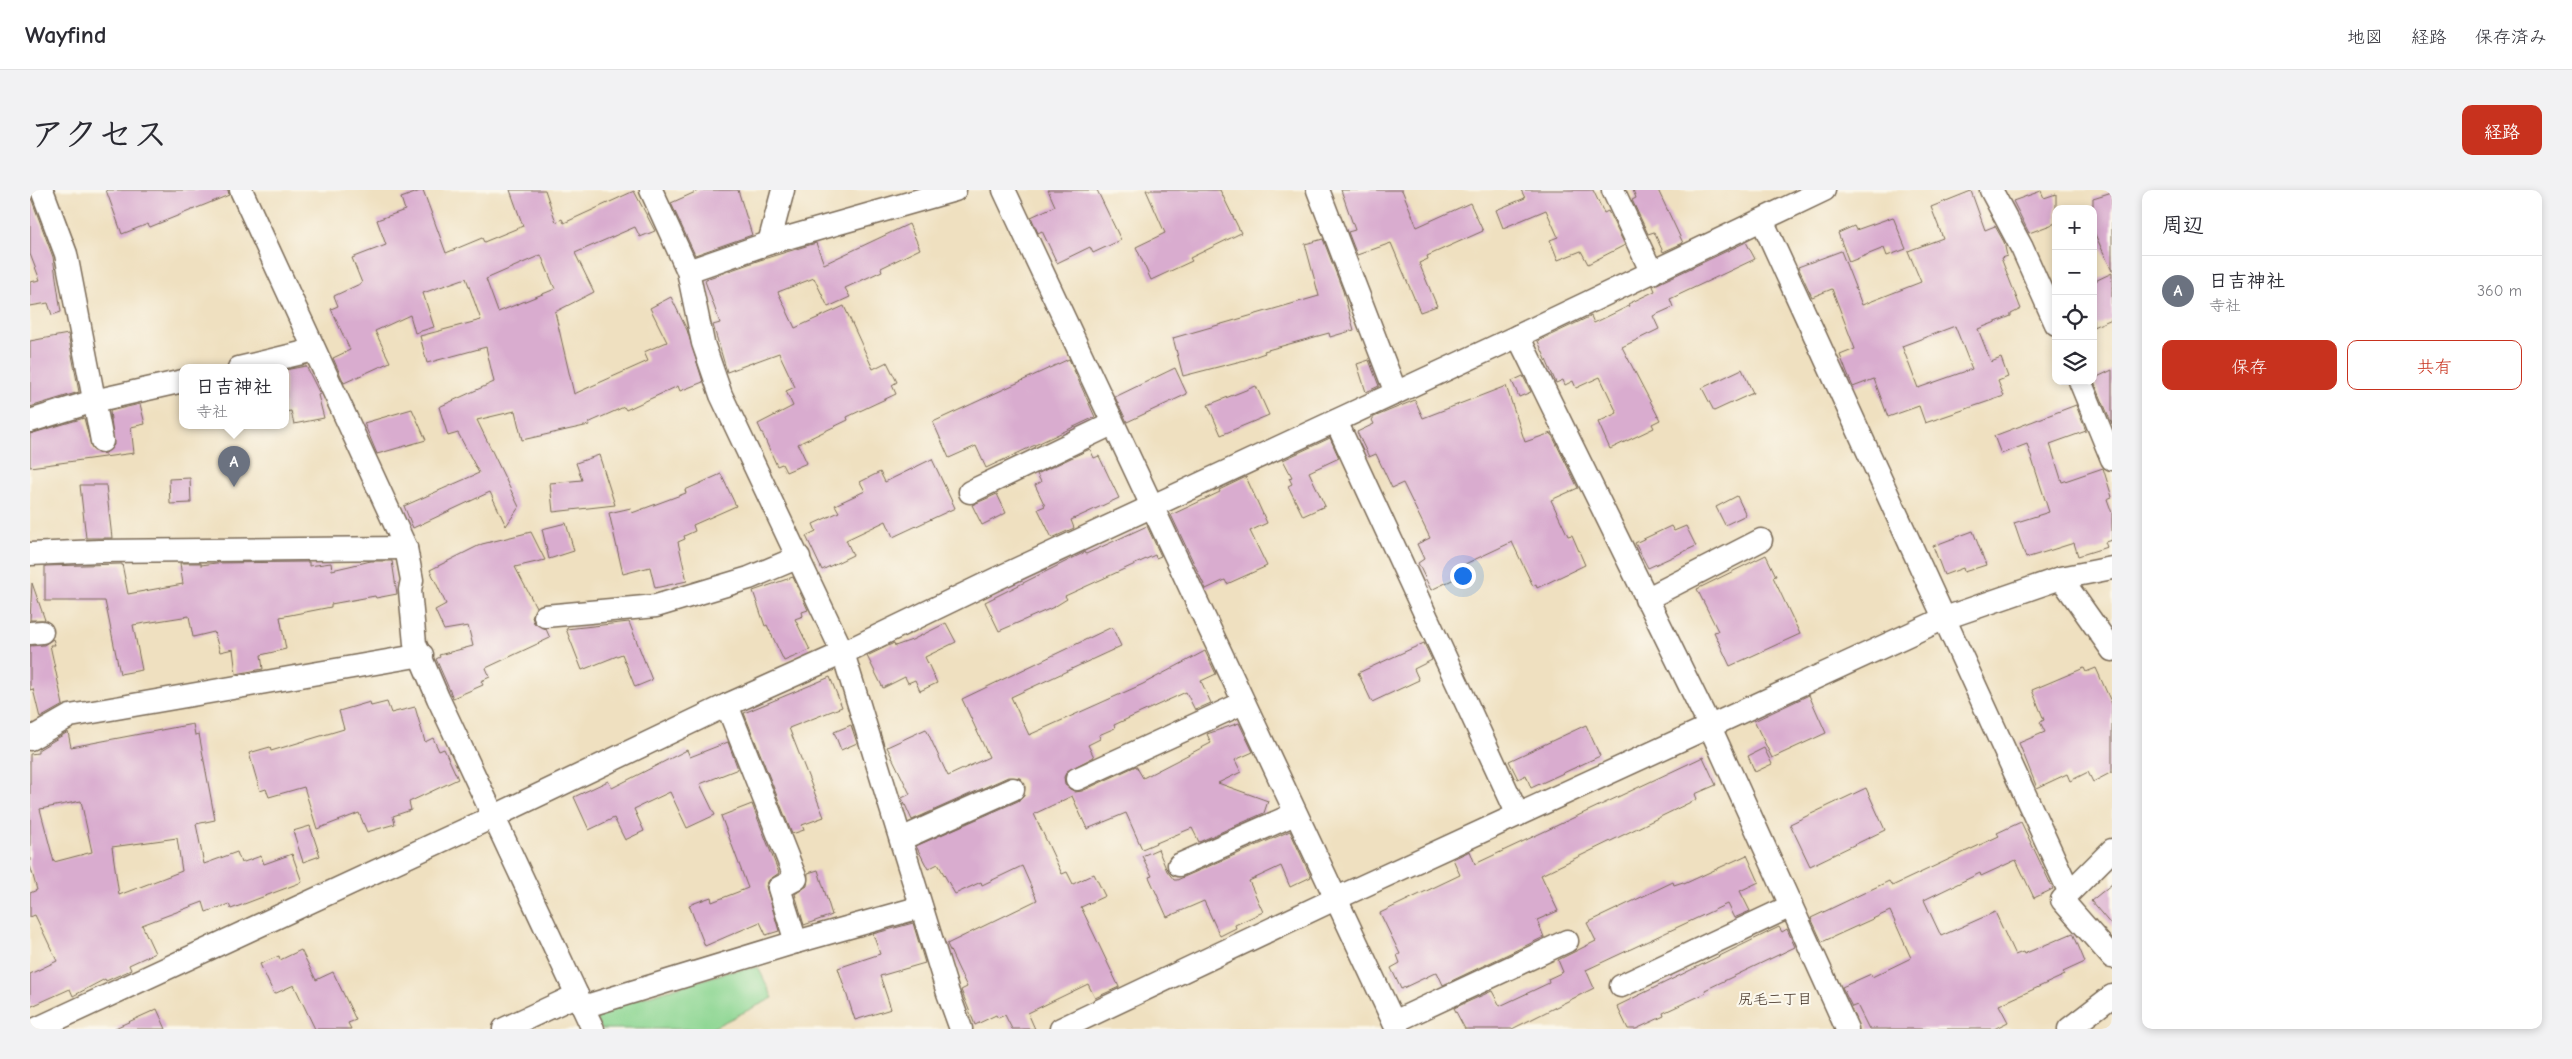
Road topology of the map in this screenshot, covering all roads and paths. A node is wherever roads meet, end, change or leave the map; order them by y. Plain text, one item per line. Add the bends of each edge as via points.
1 (42, 190) edge
2 (242, 190) edge
3 (651, 190) edge
4 (783, 190) edge
5 (955, 190) edge
6 (1004, 190) edge
7 (1318, 190) edge
8 (1613, 190) edge
9 (1824, 190) edge
10 (1991, 190) edge
11 (1762, 220) junction
12 (769, 243) junction
13 (688, 270) junction
14 (1652, 273) junction
15 (2052, 315) edge
16 (1518, 336) junction
17 (314, 350) junction
18 (256, 364) edge
19 (179, 383) edge
20 (2082, 385) edge
21 (1396, 393) junction
22 (94, 401) junction
23 (1336, 420) junction
24 (30, 421) edge
25 (1112, 424) junction
26 (102, 441) dead end
27 (2112, 459) edge
28 (970, 492) dead end
29 (1151, 508) junction
30 (1762, 540) dead end
31 (406, 548) junction
32 (30, 554) edge
33 (799, 558) junction
34 (2112, 568) edge
35 (2061, 578) junction
36 (1646, 598) junction
37 (545, 616) dead end
38 (1945, 618) junction
39 (2112, 650) edge
40 (844, 653) junction
41 (422, 655) junction
42 (1243, 703) junction
43 (727, 705) junction
44 (1710, 727) junction
45 (30, 739) edge
46 (1077, 778) dead end
47 (1012, 789) dead end
48 (1295, 814) junction
49 (1518, 815) junction
50 (495, 816) junction
51 (901, 839) junction
52 (2112, 850) edge
53 (1180, 865) dead end
54 (2070, 891) junction
55 (1335, 899) junction
56 (1790, 906) junction
57 (921, 907) junction
58 (796, 942) junction
59 (1567, 942) dead end
60 (2112, 957) edge
61 (1621, 986) dead end
62 (2112, 996) edge
63 (580, 1001) junction
64 (1396, 1025) edge
65 (36, 1029) edge
66 (504, 1029) edge
67 (593, 1029) edge
68 (961, 1029) edge
69 (1061, 1029) edge
70 (1847, 1029) edge
71 (2069, 1029) edge

1 - 22 street via 66,254
2 - 17 street
3 - 13 street
4 - 12 street
5 - 12 street
6 - 25 street
7 - 21 street
8 - 14 street
9 - 11 street
10 - 15 street
11 - 14 street
11 - 38 street
12 - 13 street
13 - 33 street via 703,343 721,395
14 - 16 street
16 - 21 street
16 - 36 street
17 - 18 street
17 - 31 street
19 - 22 street
20 - 27 street
21 - 23 street
22 - 24 street
22 - 26 street
23 - 29 street
23 - 49 street
25 - 28 street
25 - 29 street
29 - 40 street
29 - 42 street
30 - 36 street
31 - 32 street
31 - 41 street via 412,580 415,644
33 - 37 street via 750,578 656,606
33 - 40 street
34 - 35 street
35 - 38 street
35 - 39 street
36 - 44 street
38 - 44 street
38 - 54 street
40 - 43 street
40 - 51 street
41 - 45 street via 70,716
41 - 50 street via 438,698
42 - 46 street
42 - 48 street
43 - 50 street
43 - 58 street via 796,879 780,888
44 - 49 street
44 - 56 street
47 - 51 street
48 - 53 street
48 - 55 street
49 - 55 street
50 - 63 street
50 - 65 street
51 - 57 street
52 - 54 street
54 - 60 street via 2062,900
55 - 64 street
55 - 69 street
56 - 61 street
56 - 70 street
57 - 58 street
57 - 68 street
58 - 63 street
59 - 64 street
62 - 71 street
63 - 66 street
63 - 67 street

